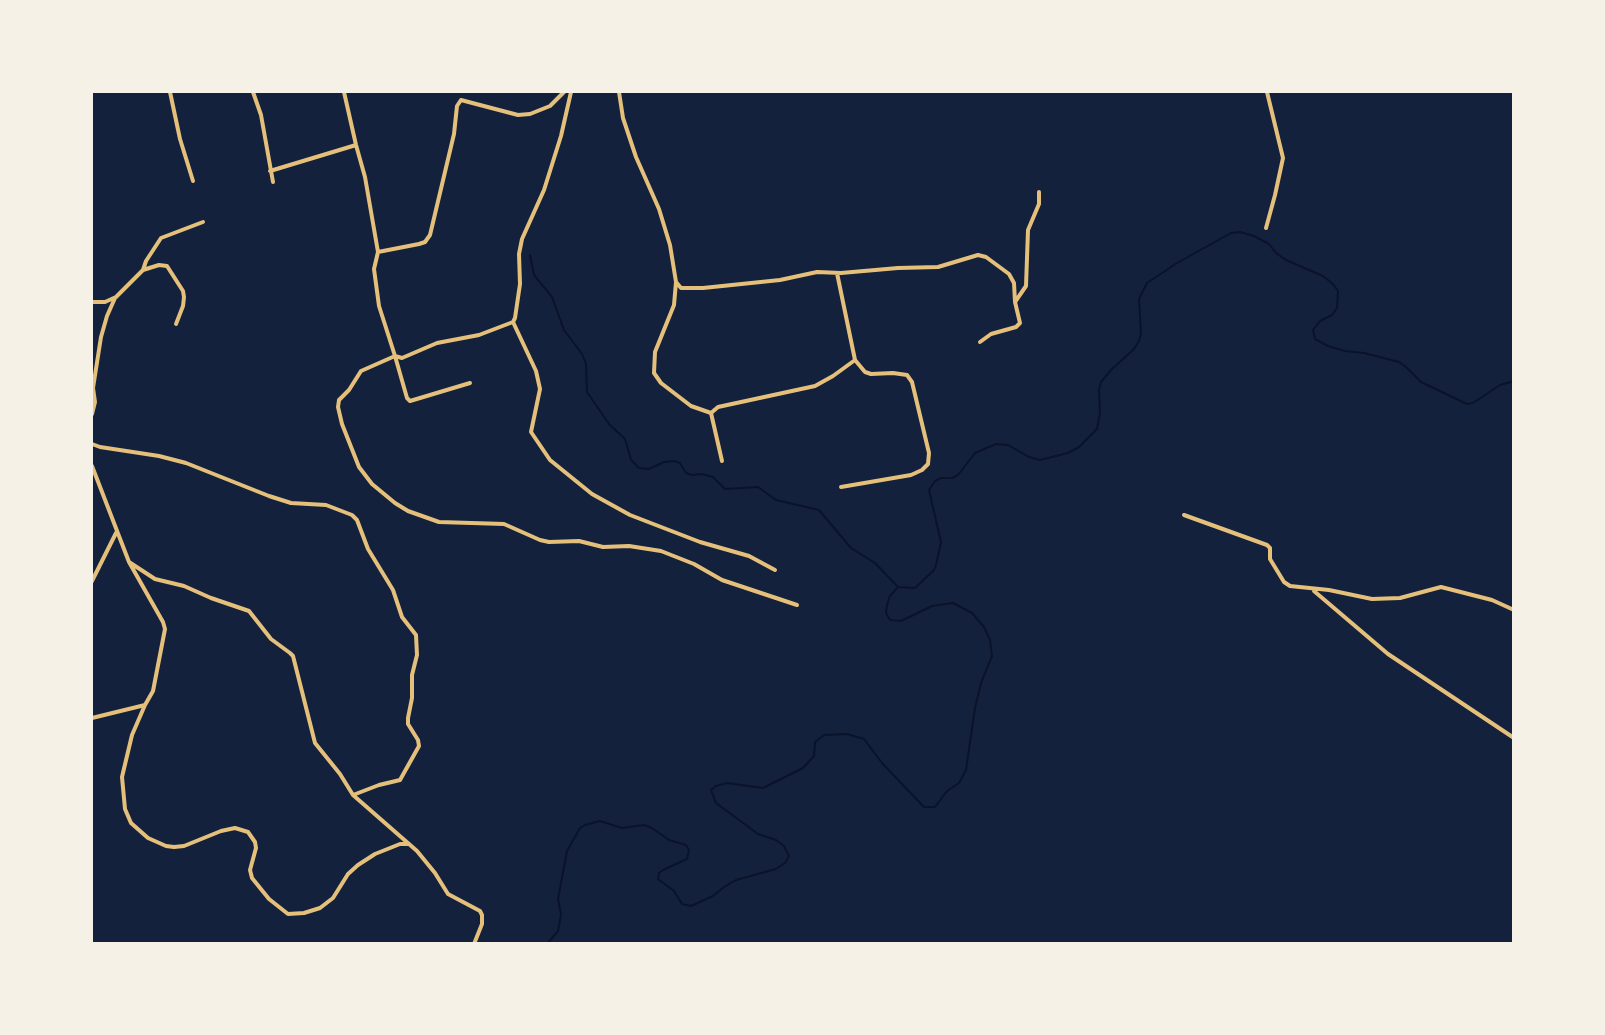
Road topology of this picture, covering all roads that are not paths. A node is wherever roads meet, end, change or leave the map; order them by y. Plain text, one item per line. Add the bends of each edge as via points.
1 (170, 92) edge
2 (253, 92) edge
3 (344, 92) edge
4 (564, 92) edge
5 (571, 92) edge
6 (619, 92) edge
7 (1267, 92) edge
8 (356, 145) junction
9 (270, 171) junction
10 (193, 181) dead end
11 (273, 182) dead end
12 (1039, 192) dead end
13 (203, 222) dead end
14 (1266, 228) dead end
15 (378, 252) junction
16 (143, 270) junction
17 (837, 273) junction
18 (676, 282) junction
19 (116, 297) junction
20 (92, 302) edge
21 (1015, 302) junction
22 (513, 322) junction
23 (176, 324) dead end
24 (980, 342) dead end
25 (395, 356) junction
26 (855, 360) junction
27 (470, 383) dead end
28 (711, 413) junction
29 (92, 414) edge
30 (92, 444) edge
31 (722, 461) dead end
32 (92, 466) edge
33 (841, 487) dead end
34 (1184, 515) dead end
35 (117, 533) junction
36 (129, 562) junction
37 (775, 570) dead end
38 (92, 581) edge
39 (1313, 590) junction
40 (796, 604) dead end
41 (1514, 610) edge
42 (145, 705) junction
43 (92, 718) edge
44 (1514, 738) edge
45 (353, 795) junction
46 (409, 844) junction
47 (474, 944) edge

1 - 10 street
2 - 9 street
3 - 8 street
4 - 15 street via 550,106 518,115 461,100 430,235 419,244
5 - 22 street via 544,190 522,239
6 - 18 street via 636,158 670,245
7 - 14 street via 1283,158
8 - 9 street
8 - 15 street
9 - 11 street
12 - 21 street via 1040,204 1028,230 1026,286
13 - 16 street via 161,238
15 - 25 street via 375,286
16 - 19 street
16 - 23 street via 159,265 172,272 184,297
17 - 18 street via 817,272 703,288 681,288
17 - 21 street via 938,267 978,255 1009,274
17 - 26 street
18 - 28 street via 674,305 655,352 654,373 691,406
19 - 20 street
19 - 29 street via 101,337
21 - 24 street via 1020,323
22 - 25 street via 479,335 438,343 402,358
22 - 37 street via 536,371 540,389 531,432 550,460 591,494 630,515 749,556
25 - 27 street via 410,401
25 - 40 street via 361,371 338,407 359,467 372,484 408,512 439,522 504,525 549,542 579,541 603,547 661,551 722,580
26 - 28 street via 815,386 718,407
26 - 33 street via 865,372 907,375 912,381 929,459 922,470 911,475
28 - 31 street
30 - 45 street via 186,463 269,496 291,503 326,506 357,520 368,549 393,590 399,610 416,635 408,724 419,746 400,780
32 - 35 street
34 - 39 street via 1267,545 1270,559 1284,582
35 - 36 street
35 - 38 street
36 - 42 street via 165,630 153,690
36 - 45 street via 155,579 249,611 271,639 290,653 314,740
39 - 41 street via 1372,600 1400,598 1441,587
39 - 44 street via 1388,654
42 - 43 street
42 - 46 street via 132,735 122,777 125,809 132,823 148,838 174,847 221,831 236,828 248,832 256,848 250,870 252,878 288,914 320,908 333,898 358,865 375,854
45 - 46 street
46 - 47 street via 448,894 480,910 482,924

